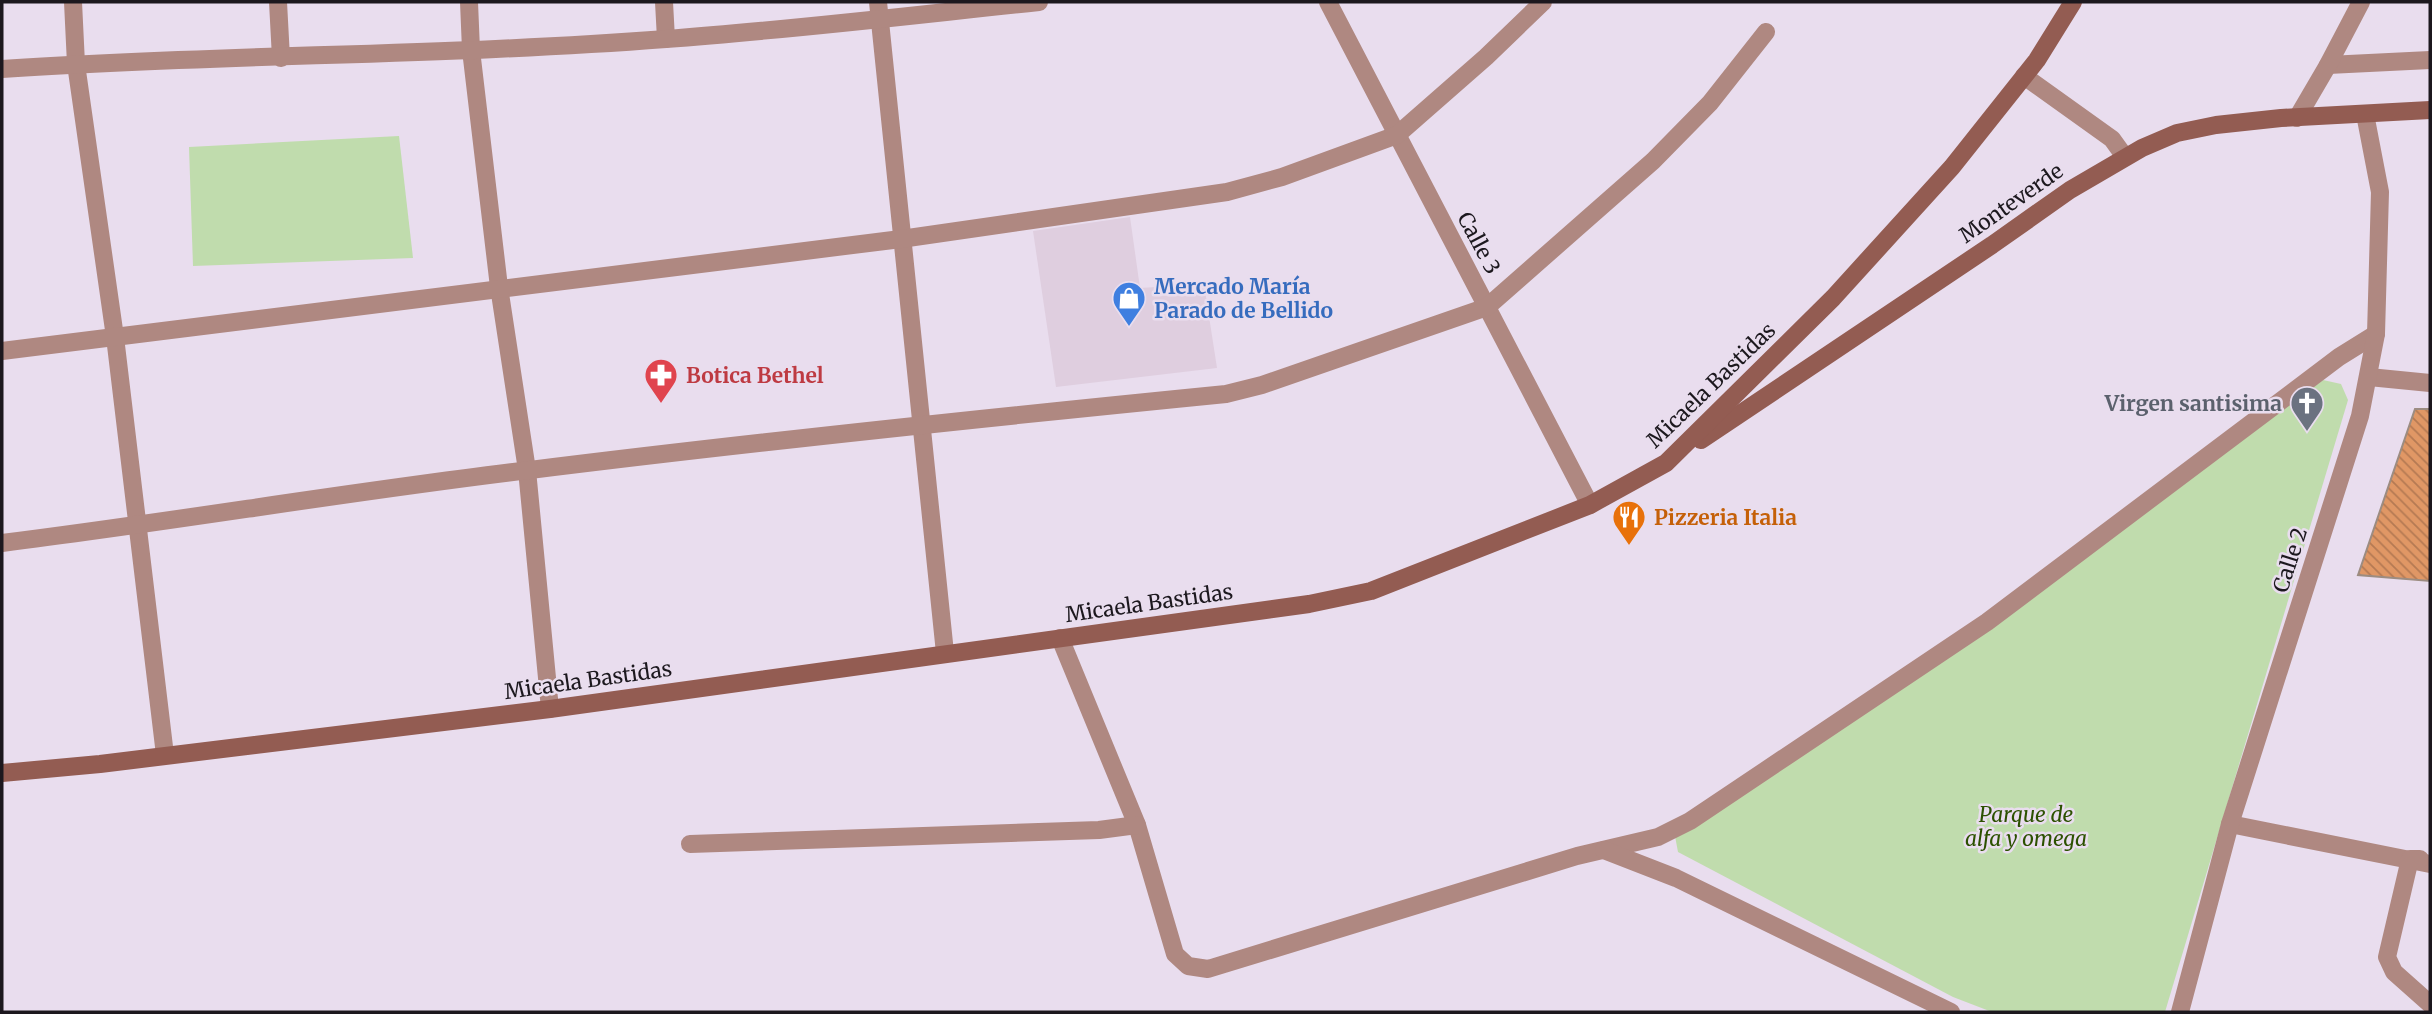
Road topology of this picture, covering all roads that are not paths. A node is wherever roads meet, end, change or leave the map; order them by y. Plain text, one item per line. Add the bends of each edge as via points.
1 (73, 2) edge
2 (278, 2) edge
3 (469, 2) edge
4 (664, 2) edge
5 (1039, 2) edge
6 (1328, 2) edge
7 (1543, 2) edge
8 (2073, 2) edge
9 (2361, 2) edge
10 (878, 10) edge
11 (1766, 32) dead end
12 (666, 39) junction
13 (471, 50) junction
14 (281, 58) junction
15 (2430, 60) edge
16 (76, 64) junction
17 (2328, 65) junction
18 (2, 69) edge
19 (2024, 76) junction
20 (2430, 110) edge
21 (2365, 114) junction
22 (2297, 118) junction
23 (1397, 135) junction
24 (2125, 157) junction
25 (901, 239) junction
26 (499, 287) junction
27 (1487, 307) junction
28 (2376, 334) junction
29 (116, 337) junction
30 (2, 351) edge
31 (2369, 377) junction
32 (2430, 383) edge
33 (923, 424) junction
34 (1666, 463) junction
35 (527, 470) junction
36 (1590, 505) junction
37 (138, 526) junction
38 (2, 543) edge
39 (1059, 638) junction
40 (945, 653) junction
41 (550, 709) junction
42 (165, 755) junction
43 (2, 773) edge
44 (2230, 824) junction
45 (1137, 825) junction
46 (690, 844) dead end
47 (1604, 850) junction
48 (2410, 859) junction
49 (2430, 861) edge
50 (2430, 1004) edge
51 (1951, 1012) edge
52 (2180, 1012) edge

1 - 16 street
2 - 14 street
3 - 13 street
4 - 12 street
5 - 10 street
6 - 23 street, Calle 3
7 - 23 street
8 - 19 street, Micaela Bastidas
9 - 17 street
10 - 12 street
10 - 25 street
11 - 27 street via 1710,103 1662,151
12 - 13 street
13 - 14 street
13 - 26 street
14 - 16 street
15 - 17 street
16 - 18 street
16 - 29 street
17 - 22 street
19 - 24 street via 2112,139
19 - 34 street, Micaela Bastidas via 1952,167 1833,298
20 - 21 street, Monteverde
21 - 22 street, Monteverde
21 - 28 street, Calle 2 via 2380,191
22 - 24 street, Monteverde via 2177,133
23 - 25 street via 1227,192
23 - 27 street, Calle 3
24 - 34 street, Monteverde
25 - 26 street
25 - 33 street
26 - 29 street
26 - 35 street
27 - 33 street via 1226,394
27 - 36 street, Calle 3
28 - 31 street, Calle 2
28 - 47 street via 1892,687 1690,821 1658,837
29 - 30 street
29 - 37 street
31 - 32 street
31 - 44 street, Calle 2 via 2361,416
33 - 35 street
33 - 40 street
34 - 36 street, Micaela Bastidas
35 - 37 street
35 - 41 street
36 - 39 street, Micaela Bastidas via 1371,591 1309,604
37 - 38 street
37 - 42 street
39 - 40 street, Micaela Bastidas
39 - 45 street
40 - 41 street, Micaela Bastidas
41 - 42 street, Micaela Bastidas
42 - 43 street, Micaela Bastidas
44 - 48 street
44 - 52 street, Calle 2
45 - 46 street
45 - 47 street via 1175,954 1188,966 1208,969
47 - 51 street via 1676,878
48 - 49 street
48 - 50 street via 2387,957 2394,972

